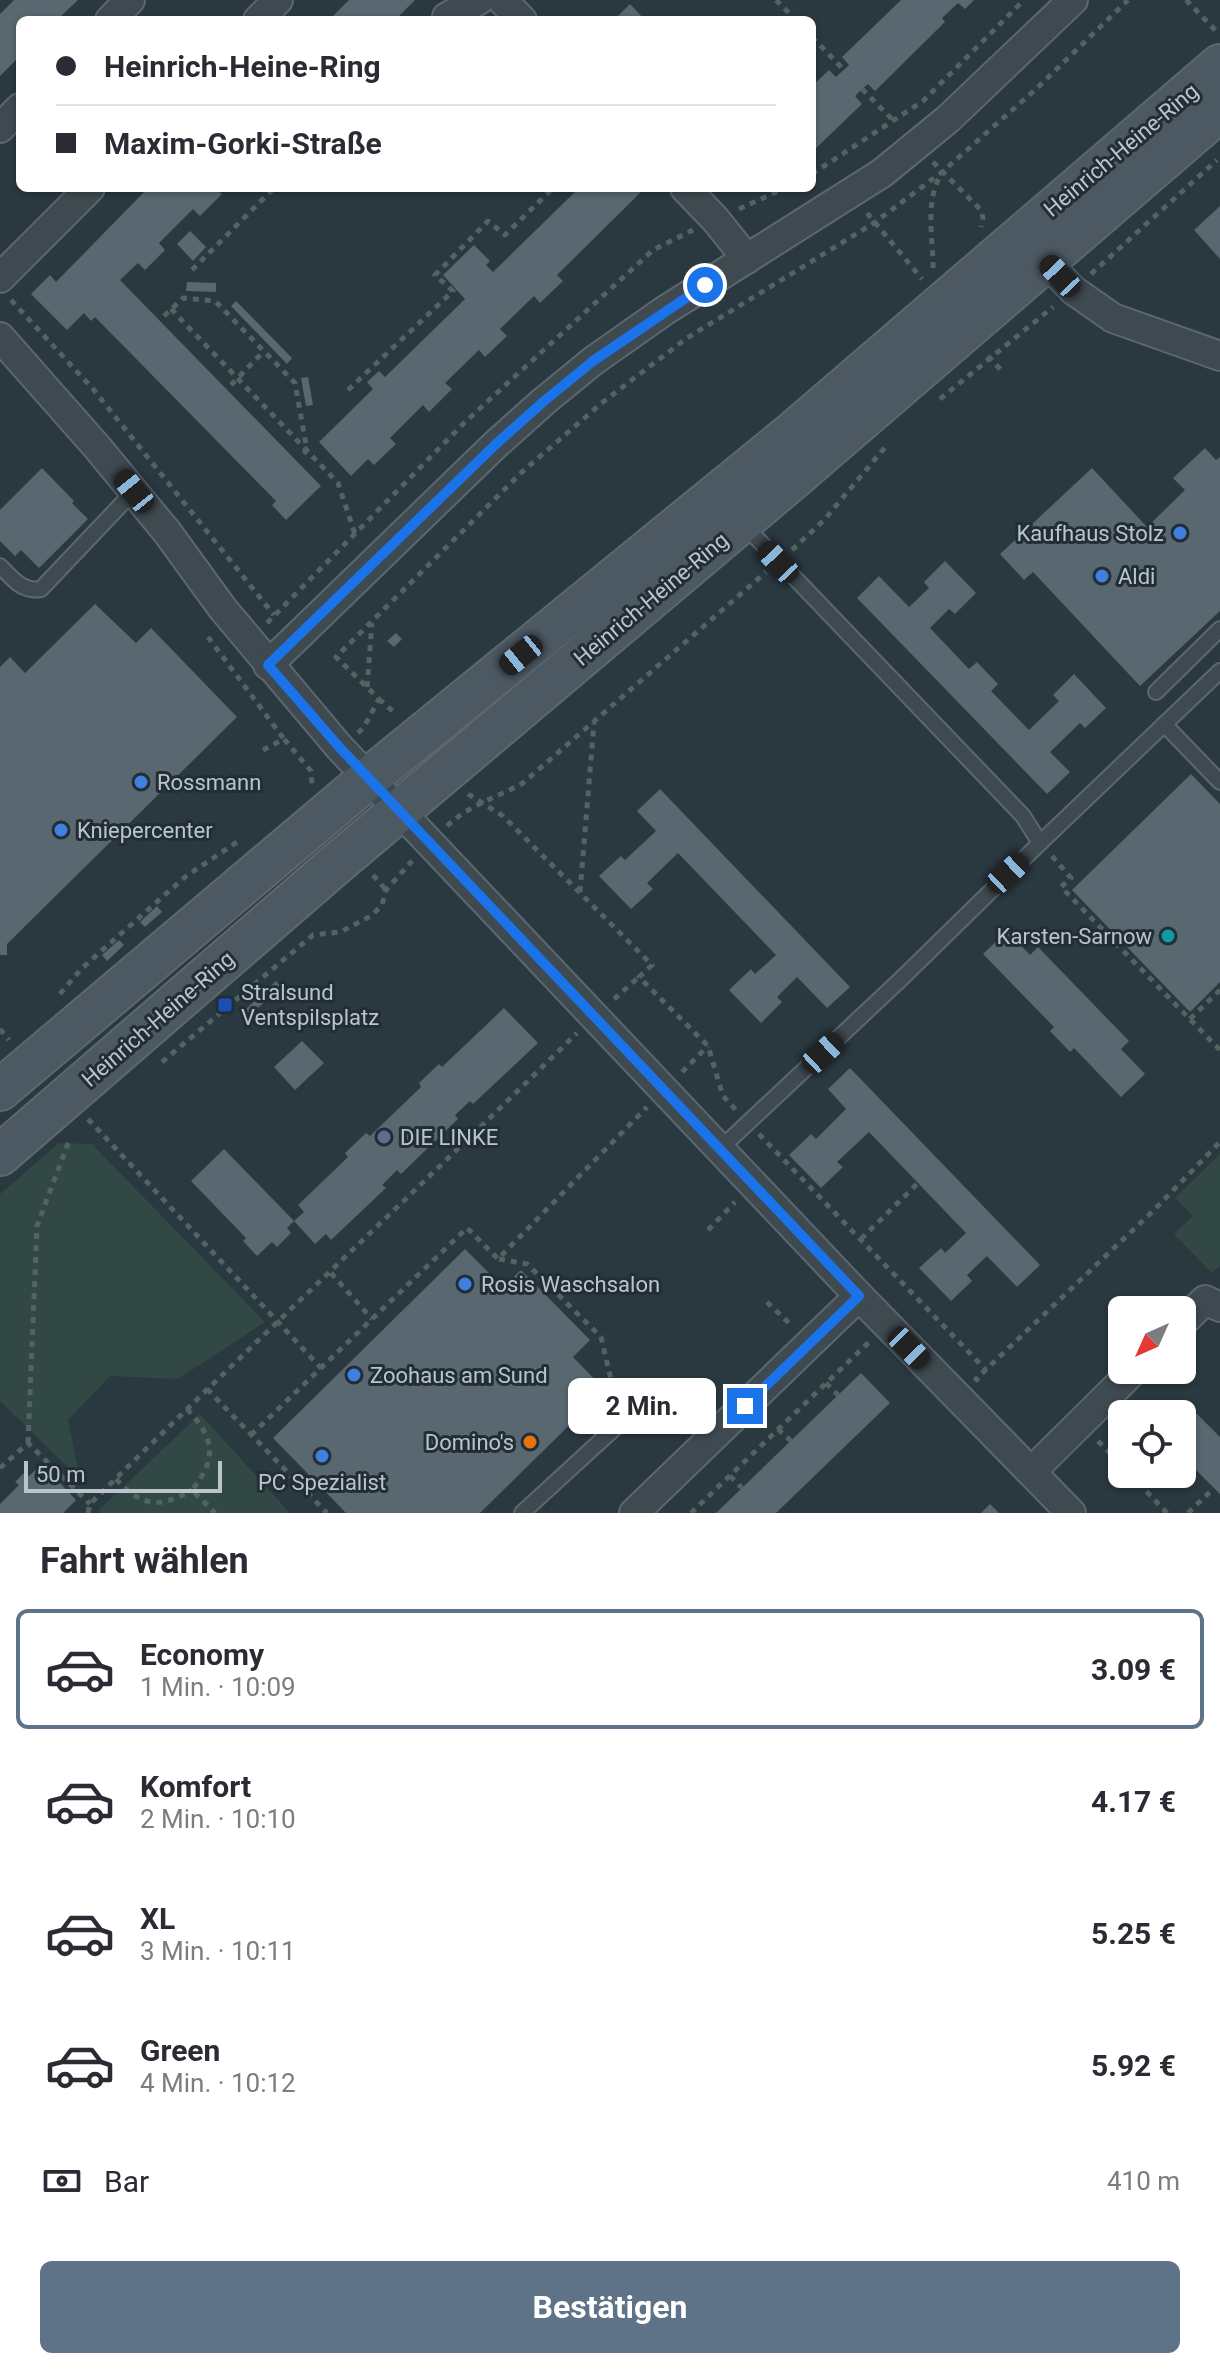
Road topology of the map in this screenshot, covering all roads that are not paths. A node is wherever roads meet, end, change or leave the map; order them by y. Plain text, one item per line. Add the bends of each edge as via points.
1 (130, 0) edge
2 (278, 0) edge
3 (479, 0) edge
4 (502, 0) edge
5 (1073, 0) edge
6 (114, 16) edge
7 (262, 16) edge
8 (449, 16) edge
9 (518, 16) edge
10 (1220, 65) edge
11 (1220, 111) edge
12 (16, 112) edge
13 (0, 128) edge
14 (87, 192) edge
15 (689, 192) edge
16 (1034, 248) junction
17 (747, 259) junction
18 (5, 288) edge
19 (0, 337) edge
20 (1220, 356) edge
21 (134, 491) junction
22 (742, 523) junction
23 (0, 566) edge
24 (1220, 629) edge
25 (268, 665) junction
26 (1220, 671) edge
27 (1156, 692) dead end
28 (1164, 724) junction
29 (370, 777) junction
30 (1220, 782) edge
31 (401, 810) junction
32 (1040, 843) junction
33 (0, 1090) edge
34 (720, 1149) junction
35 (0, 1155) edge
36 (859, 1296) junction
37 (1220, 1307) edge
38 (1196, 1309) edge
39 (1120, 1384) edge
40 (712, 1438) junction
41 (1031, 1472) junction
42 (522, 1513) edge
43 (634, 1513) edge
44 (1071, 1513) edge

1 - 6 street
2 - 7 street
3 - 8 street
4 - 9 street
5 - 17 street via 1015,58 882,173
10 - 16 main road, Heinrich-Heine-Ring
11 - 16 main road, Heinrich-Heine-Ring
12 - 13 street
14 - 18 street
15 - 17 street
16 - 20 street via 1073,290 1113,318
16 - 22 main road, Heinrich-Heine-Ring
16 - 29 main road, Heinrich-Heine-Ring via 943,304
17 - 25 street via 593,361 495,445
19 - 21 street
21 - 23 lane via 41,589 18,585
21 - 25 street
22 - 31 main road, Heinrich-Heine-Ring
22 - 32 lane via 1023,816
24 - 27 lane
25 - 29 street
26 - 28 lane
28 - 30 lane
28 - 32 lane
29 - 31 street
29 - 33 main road, Heinrich-Heine-Ring
31 - 34 street
31 - 35 main road, Heinrich-Heine-Ring
32 - 34 lane
34 - 36 street
36 - 40 street
36 - 41 street
37 - 38 street via 1205,1300
39 - 41 street
40 - 42 lane via 654,1392
40 - 43 street
41 - 44 street

